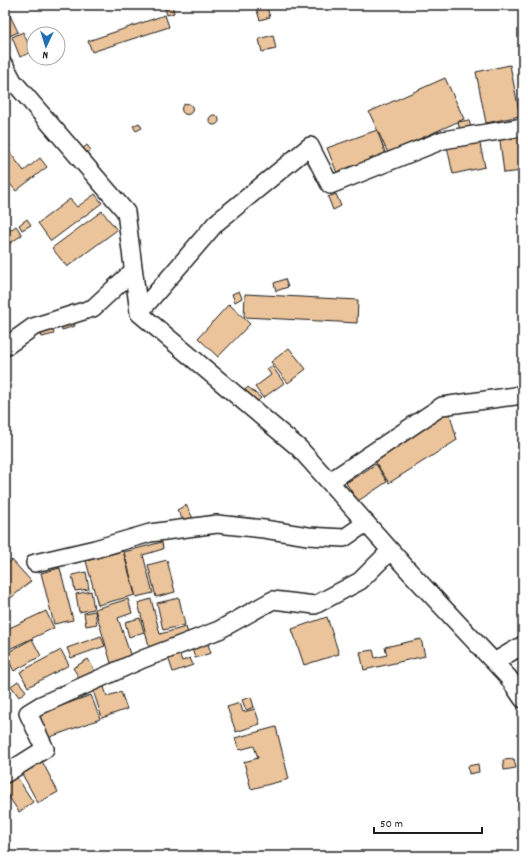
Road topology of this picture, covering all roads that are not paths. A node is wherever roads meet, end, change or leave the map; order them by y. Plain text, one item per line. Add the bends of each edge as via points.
1 (5, 66) edge
2 (523, 128) edge
3 (133, 271) junction
4 (139, 313) junction
5 (5, 348) edge
6 (523, 393) edge
7 (330, 482) junction
8 (366, 523) junction
9 (390, 551) junction
10 (35, 563) dead end
11 (523, 645) edge
12 (494, 662) junction
13 (523, 699) edge
14 (5, 774) edge

1 - 3 street via 13,81 126,212
2 - 4 street via 443,140 330,185 310,146 216,223
3 - 4 street
3 - 5 street via 93,308 34,328
4 - 7 street via 299,448
6 - 7 street via 442,406
7 - 8 street
8 - 9 street
8 - 10 street via 344,538 217,524 150,533
9 - 12 street
9 - 14 street via 360,581 316,605 273,600 220,630 143,659 41,705 28,713 45,749
11 - 12 street
12 - 13 street

